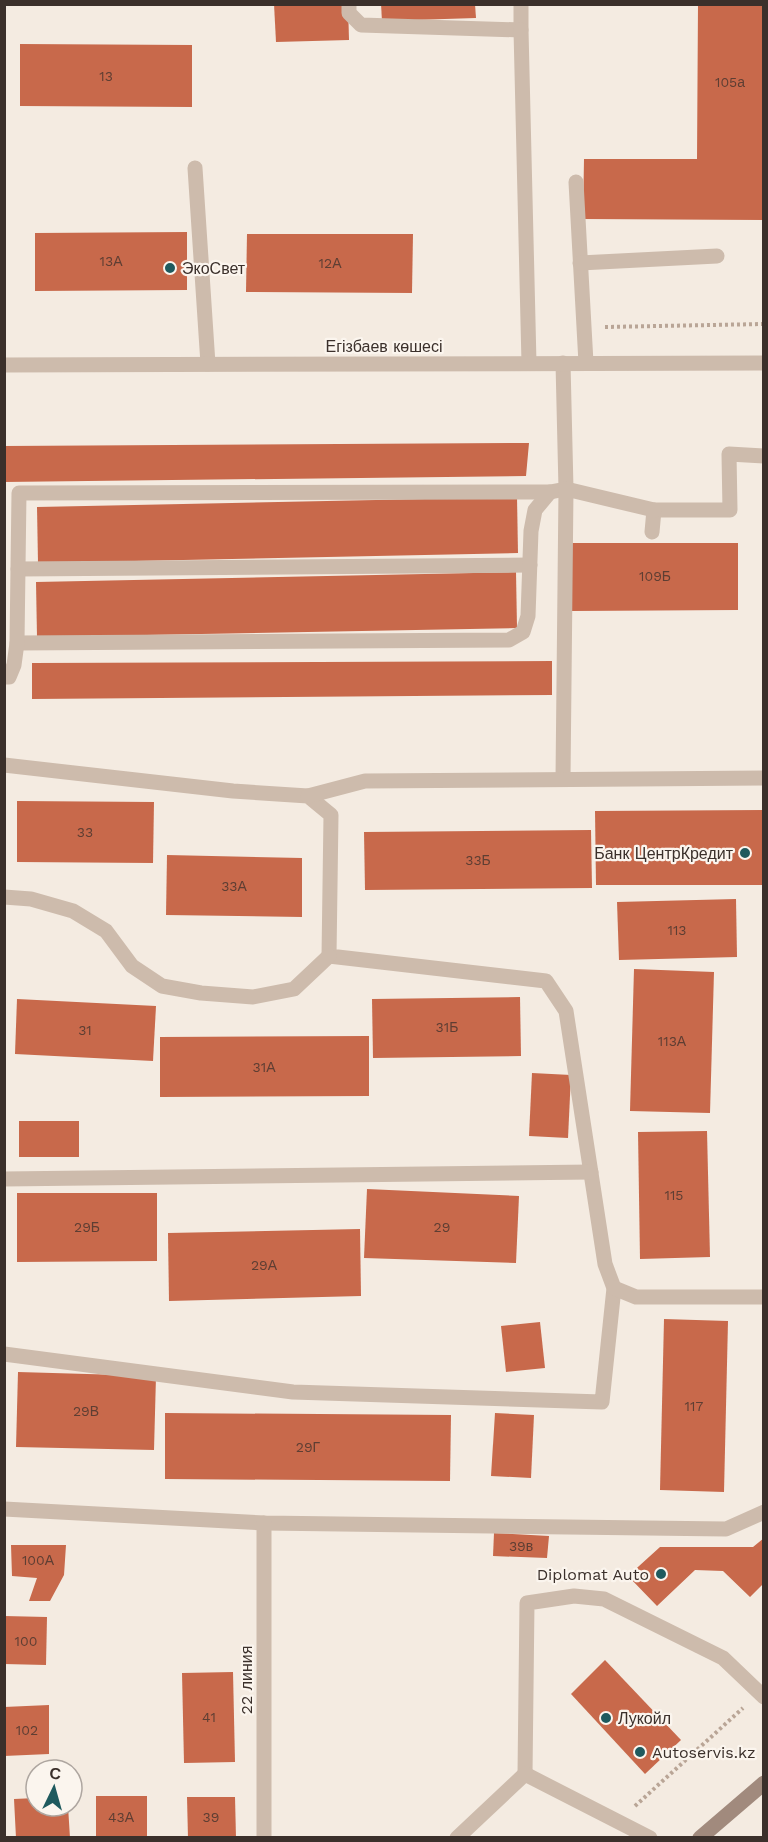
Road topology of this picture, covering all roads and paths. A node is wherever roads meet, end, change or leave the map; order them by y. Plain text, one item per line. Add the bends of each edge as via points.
1 (349, 4) edge
2 (521, 4) edge
3 (521, 30) junction
4 (195, 168) dead end
5 (576, 182) dead end
6 (717, 256) dead end
7 (580, 263) junction
8 (764, 324) edge
9 (584, 327) junction
10 (529, 363) junction
11 (563, 363) junction
12 (586, 363) junction
13 (764, 363) edge
14 (4, 364) edge
15 (208, 364) junction
16 (764, 456) edge
17 (558, 491) junction
18 (654, 510) junction
19 (652, 532) dead end
20 (530, 565) junction
21 (18, 569) junction
22 (17, 643) junction
23 (4, 677) edge
24 (4, 765) edge
25 (764, 778) edge
26 (563, 780) junction
27 (308, 796) junction
28 (4, 897) edge
29 (329, 956) junction
30 (591, 1172) junction
31 (4, 1179) edge
32 (614, 1288) junction
33 (764, 1297) edge
34 (4, 1354) edge
35 (4, 1509) edge
36 (764, 1512) edge
37 (264, 1523) junction
38 (762, 1695) edge
39 (525, 1774) junction
40 (764, 1783) edge
41 (617, 1822) junction
42 (706, 1836) edge
43 (264, 1838) edge
44 (457, 1838) edge
45 (650, 1838) edge

1 - 3 street via 349,13 361,25
2 - 3 street
3 - 10 street
4 - 15 street
5 - 7 street
6 - 7 street
7 - 9 street
8 - 9 path
9 - 12 street
10 - 11 street, Егізбаев көшесі
10 - 15 street, Егізбаев көшесі
11 - 12 street, Егізбаев көшесі
11 - 17 street
12 - 13 street, Егізбаев көшесі
14 - 15 street, Егізбаев көшесі
16 - 18 street via 729,454 730,510
17 - 18 street
17 - 20 street via 535,510
17 - 21 street via 19,493
17 - 26 street
18 - 19 street
20 - 21 street
20 - 22 street via 528,616 523,632 509,640
21 - 22 street
22 - 23 street via 14,665 9,677
24 - 27 street
25 - 26 street
26 - 27 street via 365,781
27 - 29 street via 332,815
28 - 29 street via 31,899 73,911 106,931 132,966 162,986 253,997 294,989
29 - 30 street via 546,981 566,1011
30 - 31 street
30 - 32 street via 605,1264
32 - 33 street via 636,1297
32 - 34 street via 602,1402 293,1392
35 - 37 street
36 - 37 street via 726,1529
37 - 43 street, 22 линия
38 - 39 street via 723,1658 604,1599 574,1596 527,1603
38 - 41 path
39 - 41 street
39 - 44 street
40 - 42 main road
41 - 45 street

